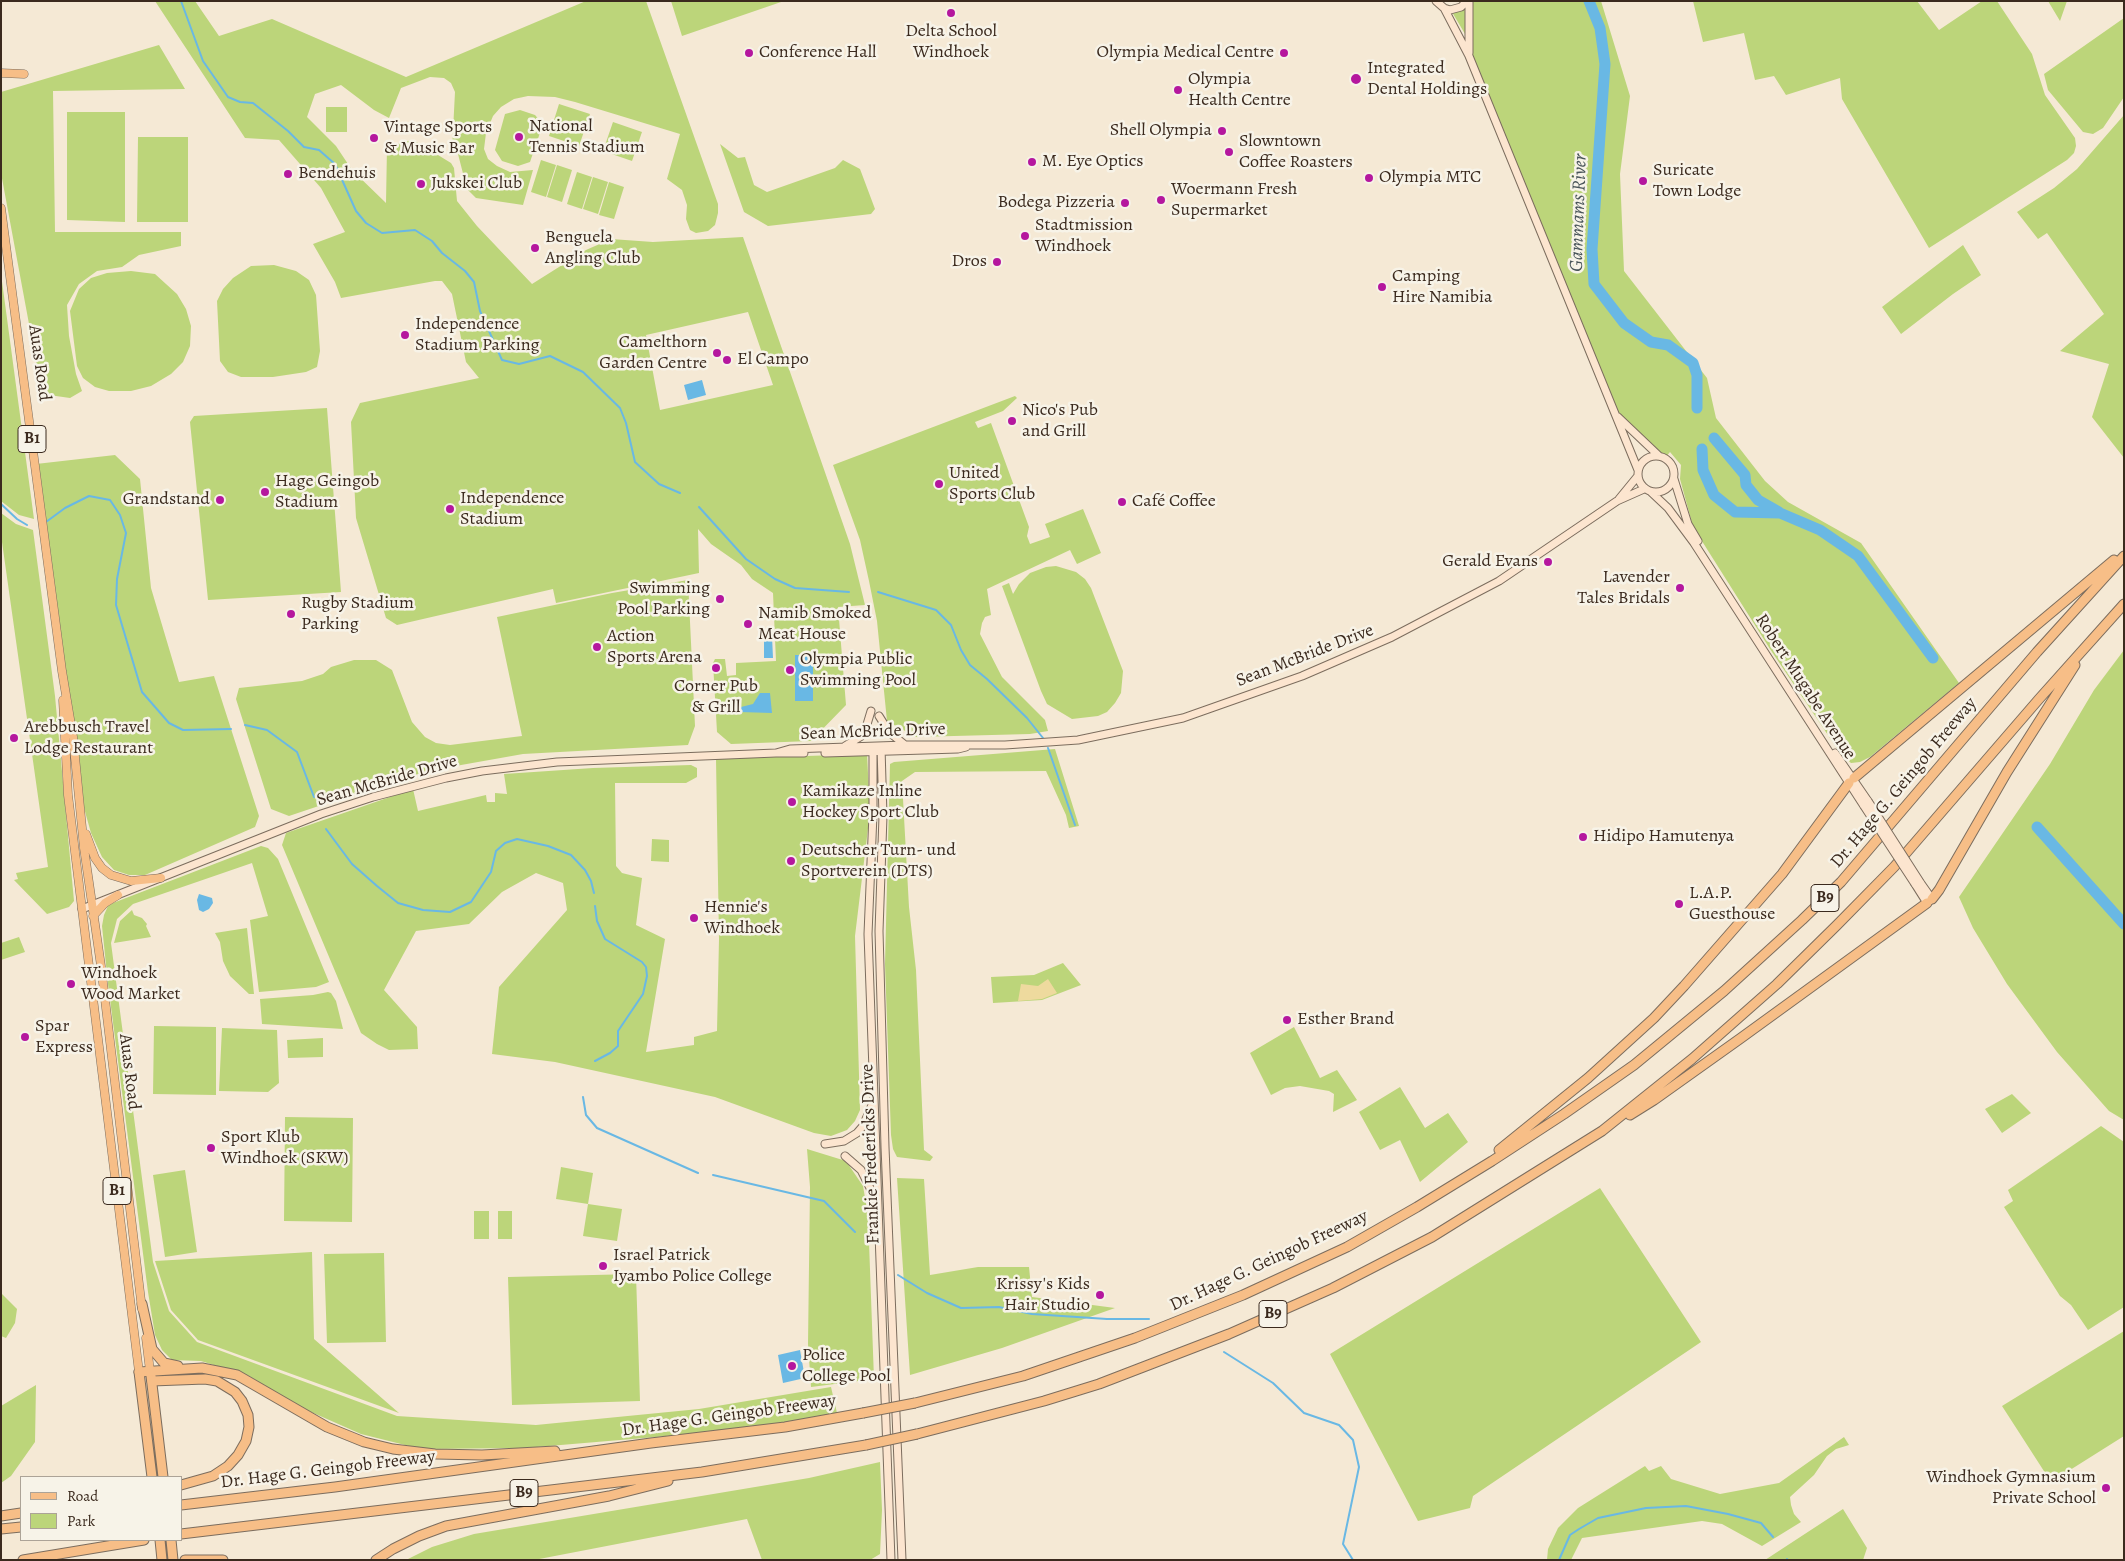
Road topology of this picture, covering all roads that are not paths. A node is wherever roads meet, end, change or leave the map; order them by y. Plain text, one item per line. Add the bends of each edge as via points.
1 (1436, 1) edge
2 (1468, 1) edge
3 (1444, 8) junction
4 (1469, 56) junction
5 (1, 73) edge
6 (24, 74) dead end
7 (1, 208) edge
8 (1615, 413) junction
9 (1659, 456) junction
10 (1638, 473) junction
11 (1674, 478) junction
12 (1648, 490) junction
13 (1617, 501) junction
14 (2124, 552) edge
15 (2124, 556) edge
16 (2124, 604) edge
17 (2088, 644) junction
18 (62, 670) junction
19 (871, 710) dead end
20 (879, 716) dead end
21 (906, 745) junction
22 (971, 746) junction
23 (840, 748) junction
24 (877, 749) junction
25 (776, 753) junction
26 (1851, 781) junction
27 (79, 808) junction
28 (161, 878) junction
29 (118, 895) junction
30 (1929, 901) junction
31 (92, 905) junction
32 (82, 909) junction
33 (93, 916) junction
34 (873, 1103) junction
35 (1602, 1131) junction
36 (825, 1144) dead end
37 (845, 1156) dead end
38 (1468, 1176) junction
39 (877, 1203) junction
40 (142, 1304) junction
41 (190, 1368) junction
42 (150, 1371) junction
43 (139, 1372) junction
44 (152, 1381) junction
45 (140, 1382) junction
46 (610, 1448) junction
47 (702, 1472) junction
48 (152, 1476) edge
49 (163, 1476) edge
50 (182, 1485) edge
51 (182, 1506) edge
52 (20, 1513) edge
53 (1, 1516) edge
54 (20, 1527) edge
55 (1, 1529) edge
56 (182, 1534) edge
57 (138, 1541) edge
58 (160, 1541) edge
59 (171, 1541) edge
60 (23, 1560) edge
61 (162, 1560) edge
62 (173, 1560) edge
63 (184, 1560) edge
64 (223, 1560) edge
65 (376, 1560) edge
66 (891, 1560) edge
67 (902, 1560) edge

1 - 3 main road
2 - 3 main road via 1456,9
2 - 4 main road
3 - 4 main road
4 - 8 main road
5 - 6 main road
7 - 18 main road, Auas Road / B1
8 - 9 main road
8 - 10 main road
9 - 10 main road via 1646,459
9 - 11 main road via 1671,465
10 - 12 main road
10 - 13 main road, Sean McBride Drive
11 - 12 main road via 1662,491
11 - 26 main road, Robert Mugabe Avenue via 1693,534
12 - 13 main road, Sean McBride Drive
12 - 26 main road, Robert Mugabe Avenue via 1668,508 1694,543
13 - 22 main road, Sean McBride Drive via 1499,581 1392,637 1302,676 1183,718 1123,732 1078,740
14 - 26 highway
15 - 38 highway, Dr. Hage G. Geingob Freeway / B9 via 2037,652 1841,882 1802,920 1724,991 1634,1065
16 - 17 highway, B9
17 - 30 highway via 2007,772 1939,890
17 - 35 highway, B9 via 1894,867 1837,925 1777,984 1692,1059
18 - 27 main road, Auas Road / B1 via 73,737
18 - 32 main road, Auas Road / B1 via 68,795
19 - 23 main road via 868,725 860,737
20 - 21 main road via 889,732
21 - 22 main road, Sean McBride Drive
21 - 24 main road, Sean McBride Drive
22 - 24 main road, Sean McBride Drive via 958,749
23 - 24 main road, Sean McBride Drive
23 - 25 main road, Sean McBride Drive via 790,749
24 - 25 main road, Sean McBride Drive
24 - 34 main road, Frankie Fredericks Drive via 868,934
24 - 67 main road, Frankie Fredericks Drive via 883,816 879,931 886,1186
25 - 28 main road, Sean McBride Drive via 558,762 482,770 373,797 321,814
26 - 30 main road, Robert Mugabe Avenue, bridge
26 - 38 highway via 1782,874 1654,1018 1588,1078
27 - 28 main road via 90,846 106,871 131,881
27 - 31 main road, Auas Road / B1
28 - 29 main road, Sean McBride Drive
29 - 31 main road, Sean McBride Drive
29 - 33 main road
30 - 35 highway via 1654,1100
31 - 32 main road, Sean McBride Drive
31 - 33 main road, Auas Road / B1
32 - 43 main road, Auas Road / B1
33 - 40 main road, Auas Road / B1
34 - 36 main road via 858,1133 844,1141
34 - 39 main road, Frankie Fredericks Drive
35 - 47 highway, B9, bridge via 1432,1237 1333,1288 1229,1334 1099,1384 916,1434
37 - 39 main road via 861,1170
38 - 46 highway, Dr. Hage G. Geingob Freeway / B9, bridge via 1347,1247 1243,1295 1135,1338 1042,1370 863,1413 785,1427
39 - 66 main road, Frankie Fredericks Drive
40 - 41 highway via 150,1344 158,1358 164,1363
40 - 42 main road, Auas Road / B1
41 - 42 highway
41 - 46 highway via 221,1370 237,1375 327,1427 364,1442 393,1449 482,1455
42 - 43 highway
42 - 44 highway, Auas Road / B1
43 - 45 highway, Auas Road / B1
44 - 45 highway
44 - 49 highway, Auas Road / B1
44 - 50 highway via 217,1381 235,1392 248,1415 246,1441 228,1466 213,1476
45 - 48 highway, Auas Road / B1
46 - 51 highway, Dr. Hage G. Geingob Freeway / B9 via 335,1488
47 - 56 highway, B9
47 - 65 highway via 609,1496 446,1526 419,1536
52 - 53 highway
54 - 55 highway
57 - 60 highway
58 - 61 highway
59 - 62 highway
63 - 64 highway

